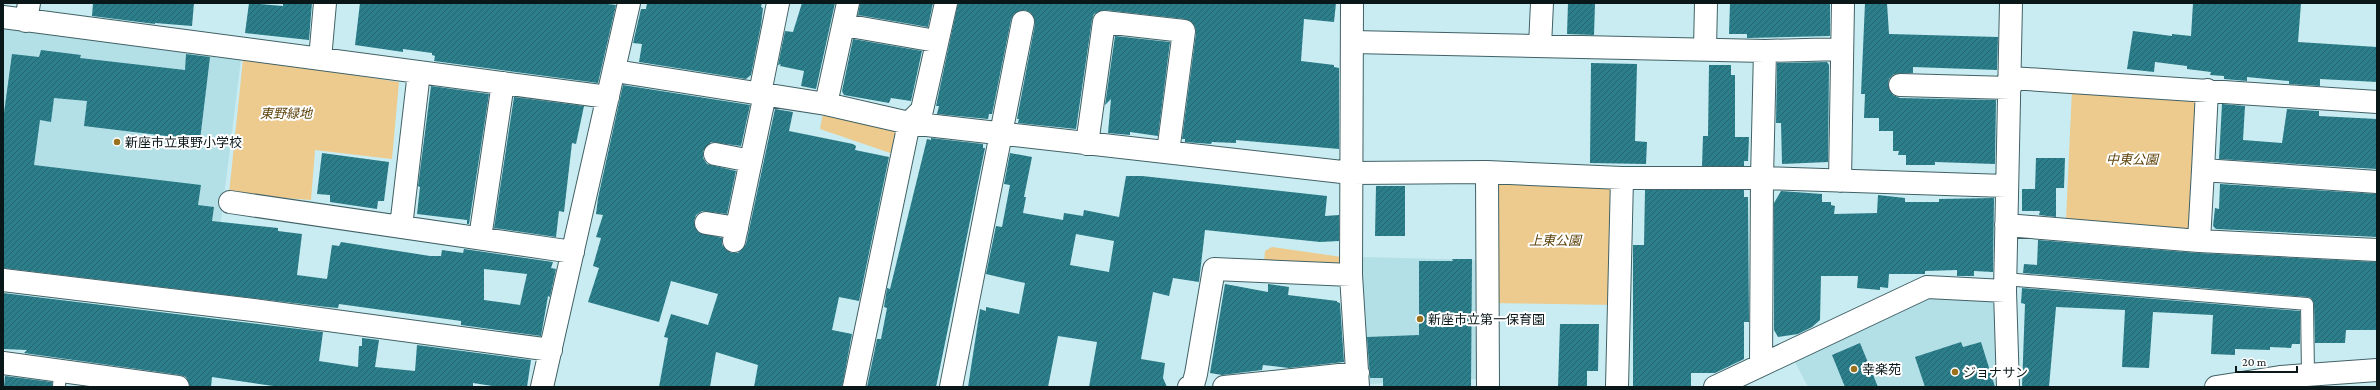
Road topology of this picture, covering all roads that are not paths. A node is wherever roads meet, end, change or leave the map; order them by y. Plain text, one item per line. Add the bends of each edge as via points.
1 (325, 3) edge
2 (629, 3) edge
3 (778, 3) edge
4 (848, 3) edge
5 (946, 3) edge
6 (1352, 3) edge
7 (1542, 3) edge
8 (1706, 3) edge
9 (1843, 3) edge
10 (2011, 3) edge
11 (28, 12) edge
12 (3, 17) edge
13 (1023, 22) dead end
14 (844, 25) junction
15 (936, 41) junction
16 (1353, 42) junction
17 (1540, 46) junction
18 (1705, 49) junction
19 (1842, 49) junction
20 (1765, 51) junction
21 (320, 59) junction
22 (615, 71) junction
23 (420, 72) junction
24 (503, 83) junction
25 (2010, 83) junction
26 (1900, 85) dead end
27 (2207, 90) junction
28 (763, 94) junction
29 (608, 97) junction
30 (2377, 102) edge
31 (826, 104) junction
32 (910, 123) junction
33 (1002, 134) junction
34 (1087, 144) junction
35 (1168, 152) junction
36 (715, 154) dead end
37 (751, 161) junction
38 (2203, 170) junction
39 (1487, 172) junction
40 (1351, 173) junction
41 (1622, 178) junction
42 (1762, 178) junction
43 (1840, 181) junction
44 (2377, 182) edge
45 (2006, 186) junction
46 (230, 202) dead end
47 (706, 223) dead end
48 (2006, 225) junction
49 (401, 227) junction
50 (480, 238) junction
51 (2200, 241) junction
52 (2377, 250) edge
53 (573, 252) junction
54 (1351, 275) junction
55 (3, 280) edge
56 (2005, 285) junction
57 (551, 350) junction
58 (3, 363) edge
59 (1761, 364) junction
60 (2377, 370) edge
61 (2308, 375) junction
62 (59, 379) edge
63 (1358, 380) edge
64 (1194, 386) edge
65 (178, 387) edge
66 (542, 387) edge
67 (854, 387) edge
68 (951, 387) edge
69 (1224, 387) edge
70 (1488, 387) edge
71 (1617, 387) edge
72 (1715, 387) edge
73 (2008, 387) edge
74 (2216, 387) edge

1 - 21 street
2 - 22 street
3 - 28 street
4 - 14 street
5 - 15 street
6 - 16 street
7 - 17 street
8 - 18 street
9 - 19 street
10 - 25 street
11 - 12 street
11 - 21 street
13 - 33 street
14 - 15 street
14 - 31 street
15 - 32 street via 922,110
16 - 17 street
16 - 40 street
17 - 18 street
18 - 20 street
19 - 20 street
19 - 43 street
20 - 42 street
21 - 23 street
22 - 28 street
22 - 29 street
23 - 24 street
23 - 49 street
24 - 29 street
24 - 50 street
25 - 26 street
25 - 27 street
25 - 45 street
27 - 30 street
27 - 38 street
28 - 31 street
28 - 37 street
29 - 53 street
31 - 32 street
32 - 33 street
32 - 67 street
33 - 34 street
33 - 68 street
34 - 35 street
34 - 35 street via 1104,22 1184,31
35 - 40 street
36 - 37 street
37 - 47 street via 736,235
38 - 44 street
38 - 51 street
39 - 40 street
39 - 41 street
39 - 70 street
40 - 54 street
41 - 42 street
41 - 71 street
42 - 43 street
42 - 59 street
43 - 45 street
45 - 48 street
46 - 49 street
48 - 51 street
48 - 56 street
49 - 50 street
50 - 53 street
51 - 52 street
53 - 57 street
54 - 63 street
54 - 64 street via 1214,269
55 - 57 street
56 - 59 street via 1927,287
56 - 61 lane via 2307,304
56 - 73 street
57 - 66 street
58 - 62 street
59 - 72 street
60 - 61 street
61 - 74 street
62 - 65 street
63 - 69 street

